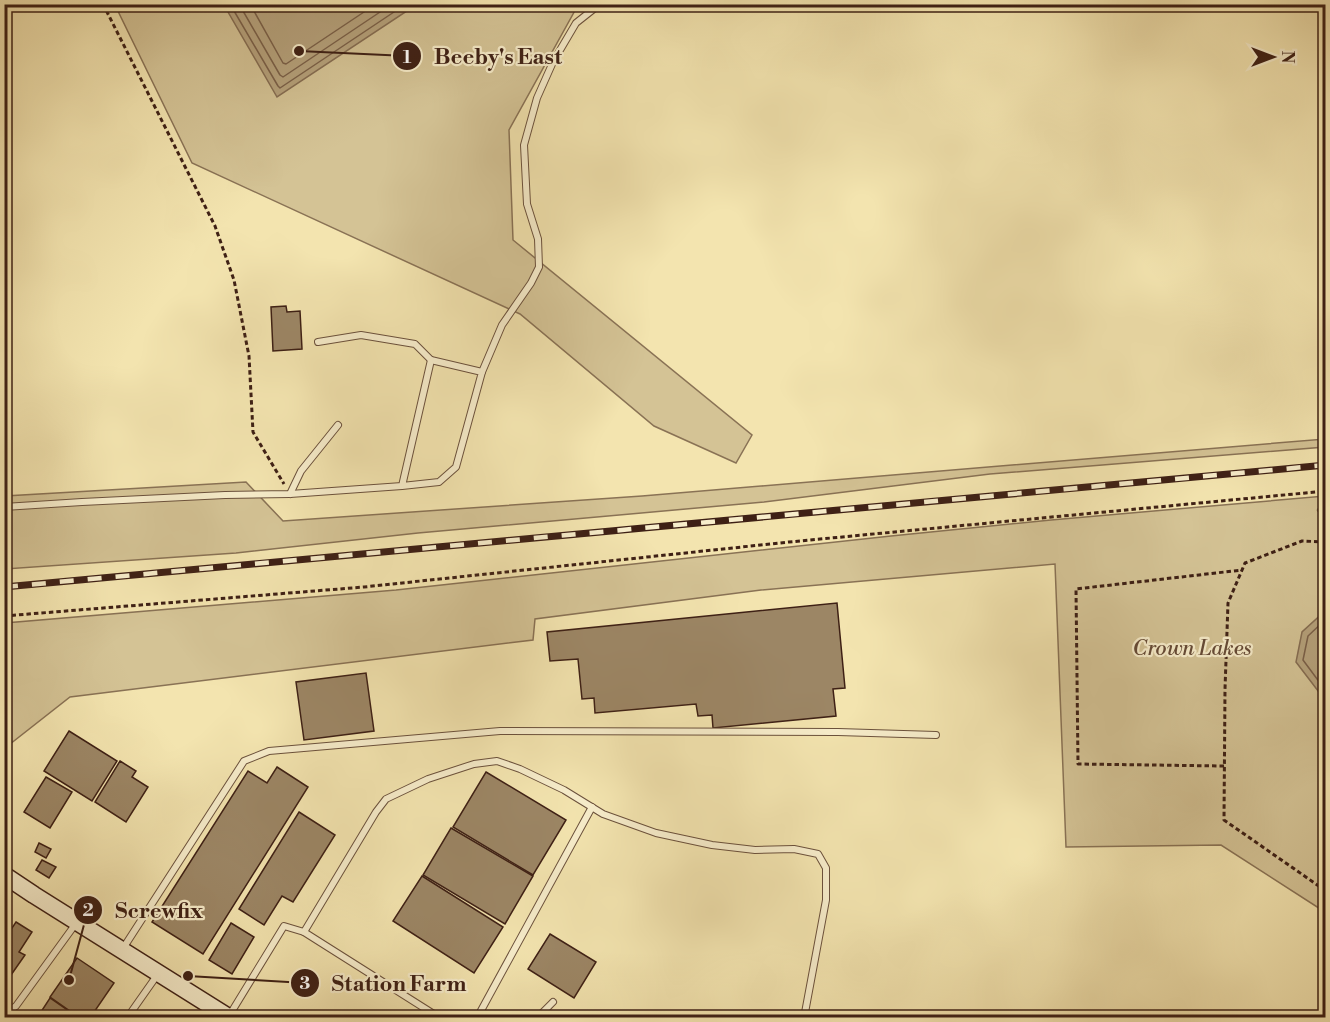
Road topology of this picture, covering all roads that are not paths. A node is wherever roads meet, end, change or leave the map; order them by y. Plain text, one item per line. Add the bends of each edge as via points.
1 (600, 4) edge
2 (318, 342) dead end
3 (431, 360) junction
4 (482, 372) junction
5 (338, 425) dead end
6 (402, 486) junction
7 (290, 494) junction
8 (4, 507) edge
9 (936, 735) dead end
10 (592, 807) junction
11 (4, 875) edge
12 (77, 922) junction
13 (304, 932) junction
14 (122, 951) junction
15 (158, 974) junction
16 (553, 1002) dead end
17 (4, 1014) edge
18 (127, 1017) edge
19 (229, 1017) edge
20 (440, 1017) edge
21 (477, 1017) edge
22 (537, 1017) edge
23 (804, 1017) edge

1 - 4 lane via 576,23 537,98 524,145 527,204 537,239 539,267 502,325
2 - 3 lane via 361,335 415,344
3 - 4 lane
3 - 6 lane
4 - 6 lane via 456,467 439,482
5 - 7 lane via 301,471
6 - 7 lane
7 - 8 lane
9 - 14 lane via 500,731 269,751 244,761
10 - 13 lane via 564,790 497,761 428,779 386,799
10 - 21 lane
10 - 23 lane via 656,833 712,845 818,854 826,868 826,900
11 - 12 main road
12 - 14 main road
12 - 17 lane via 16,1006
13 - 19 lane via 284,926
13 - 20 lane
14 - 15 main road
15 - 18 lane
15 - 19 main road
16 - 22 lane

